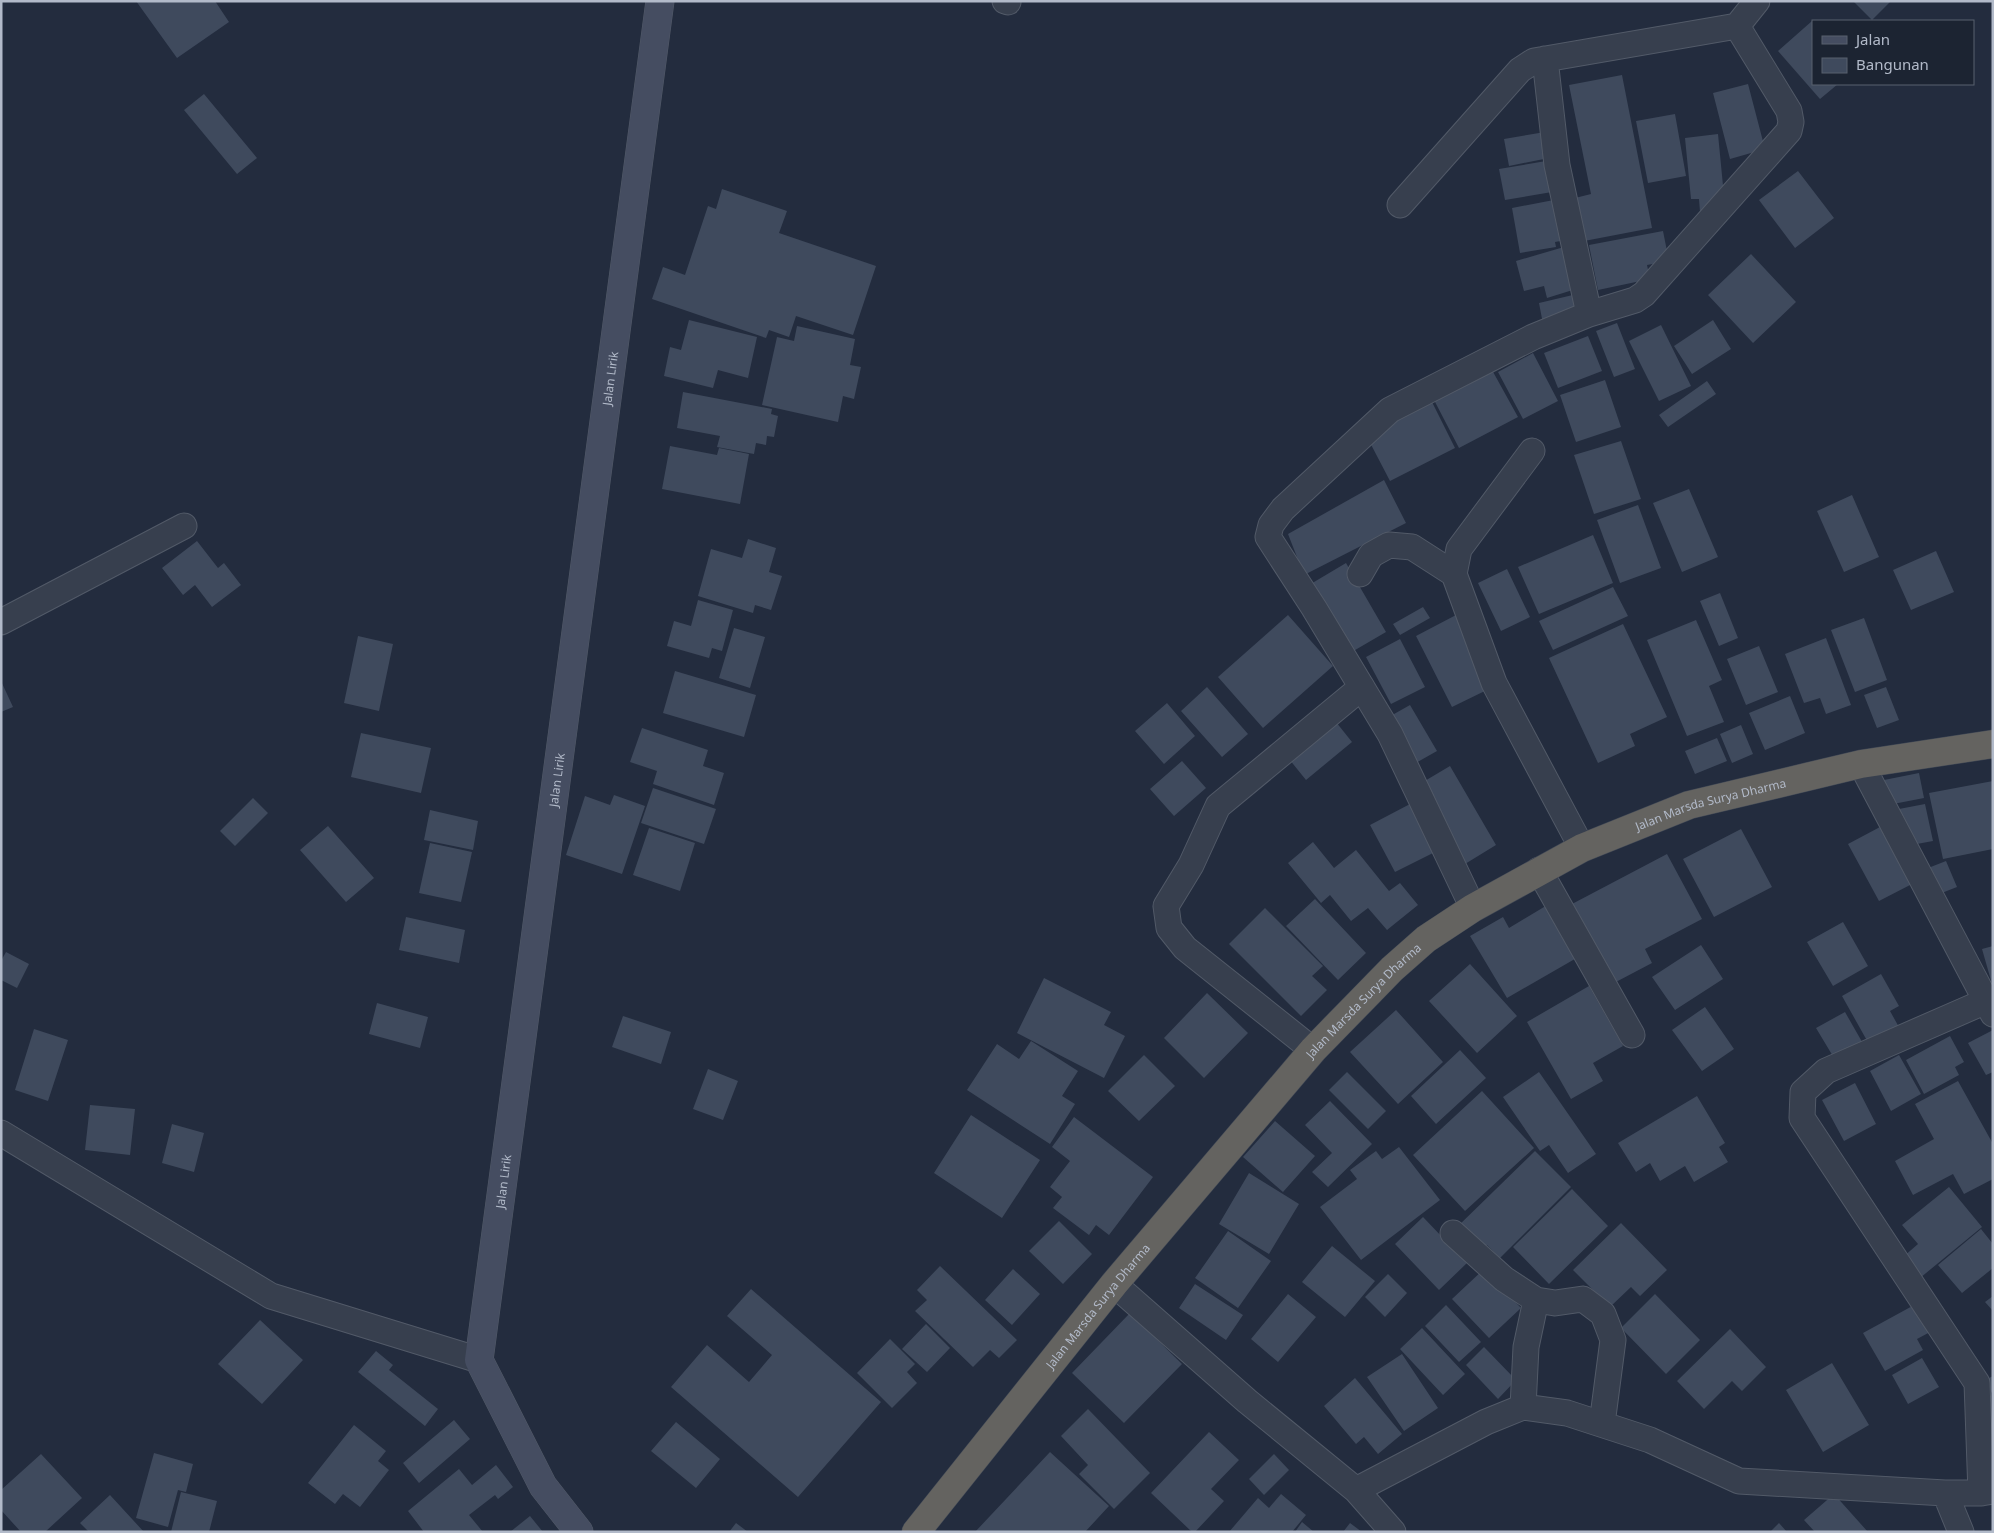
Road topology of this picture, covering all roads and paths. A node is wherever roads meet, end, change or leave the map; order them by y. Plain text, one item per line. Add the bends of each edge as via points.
1 (660, 1) edge
2 (1757, 1) edge
3 (1737, 26) junction
4 (1545, 59) junction
5 (1400, 204) dead end
6 (1589, 314) junction
7 (1532, 451) dead end
8 (184, 526) dead end
9 (1360, 574) dead end
10 (1454, 574) junction
11 (1, 622) edge
12 (1362, 687) junction
13 (1993, 744) edge
14 (1861, 764) junction
15 (1582, 848) junction
16 (1539, 870) junction
17 (1473, 908) junction
18 (1989, 1007) edge
19 (1632, 1035) dead end
20 (1313, 1050) junction
21 (1, 1133) edge
22 (1453, 1233) dead end
23 (1114, 1284) junction
24 (1536, 1300) junction
25 (479, 1360) junction
26 (1523, 1407) junction
27 (1602, 1424) junction
28 (1356, 1490) junction
29 (1987, 1492) edge
30 (1945, 1494) junction
31 (579, 1532) edge
32 (916, 1532) edge
33 (1393, 1532) edge
34 (1961, 1532) edge

1 - 25 main road, Jalan Lirik
2 - 3 street
3 - 4 street
3 - 6 street via 1789,111 1790,131 1644,294 1635,300
4 - 5 street via 1534,61 1520,70
4 - 6 street via 1557,165
6 - 12 street via 1533,337 1390,410 1283,509 1271,525 1268,537
7 - 10 street via 1459,549
8 - 11 street
9 - 10 street via 1371,555 1389,545 1412,547
10 - 15 street via 1494,683
12 - 17 street via 1390,734
12 - 20 street via 1218,806 1191,865 1166,906 1169,928 1185,948
13 - 14 highway, Jalan Marsda Surya Dharma
14 - 15 highway, Jalan Marsda Surya Dharma via 1689,804
14 - 18 street
15 - 16 highway, Jalan Marsda Surya Dharma
16 - 17 highway, Jalan Marsda Surya Dharma
16 - 19 street
17 - 20 highway, Jalan Marsda Surya Dharma via 1426,939
18 - 29 street via 1826,1070 1803,1092 1802,1118 1977,1383
20 - 23 highway, Jalan Marsda Surya Dharma
21 - 25 street via 270,1296
22 - 24 street via 1504,1279
23 - 28 street via 1247,1401
23 - 32 highway, Jalan Marsda Surya Dharma
24 - 26 street via 1526,1347
24 - 27 street via 1583,1300 1603,1314 1613,1340
25 - 31 main road via 543,1486
26 - 27 street via 1567,1413
26 - 28 street via 1486,1422
27 - 30 street via 1650,1440 1739,1481
28 - 33 street
29 - 30 street
30 - 34 street

